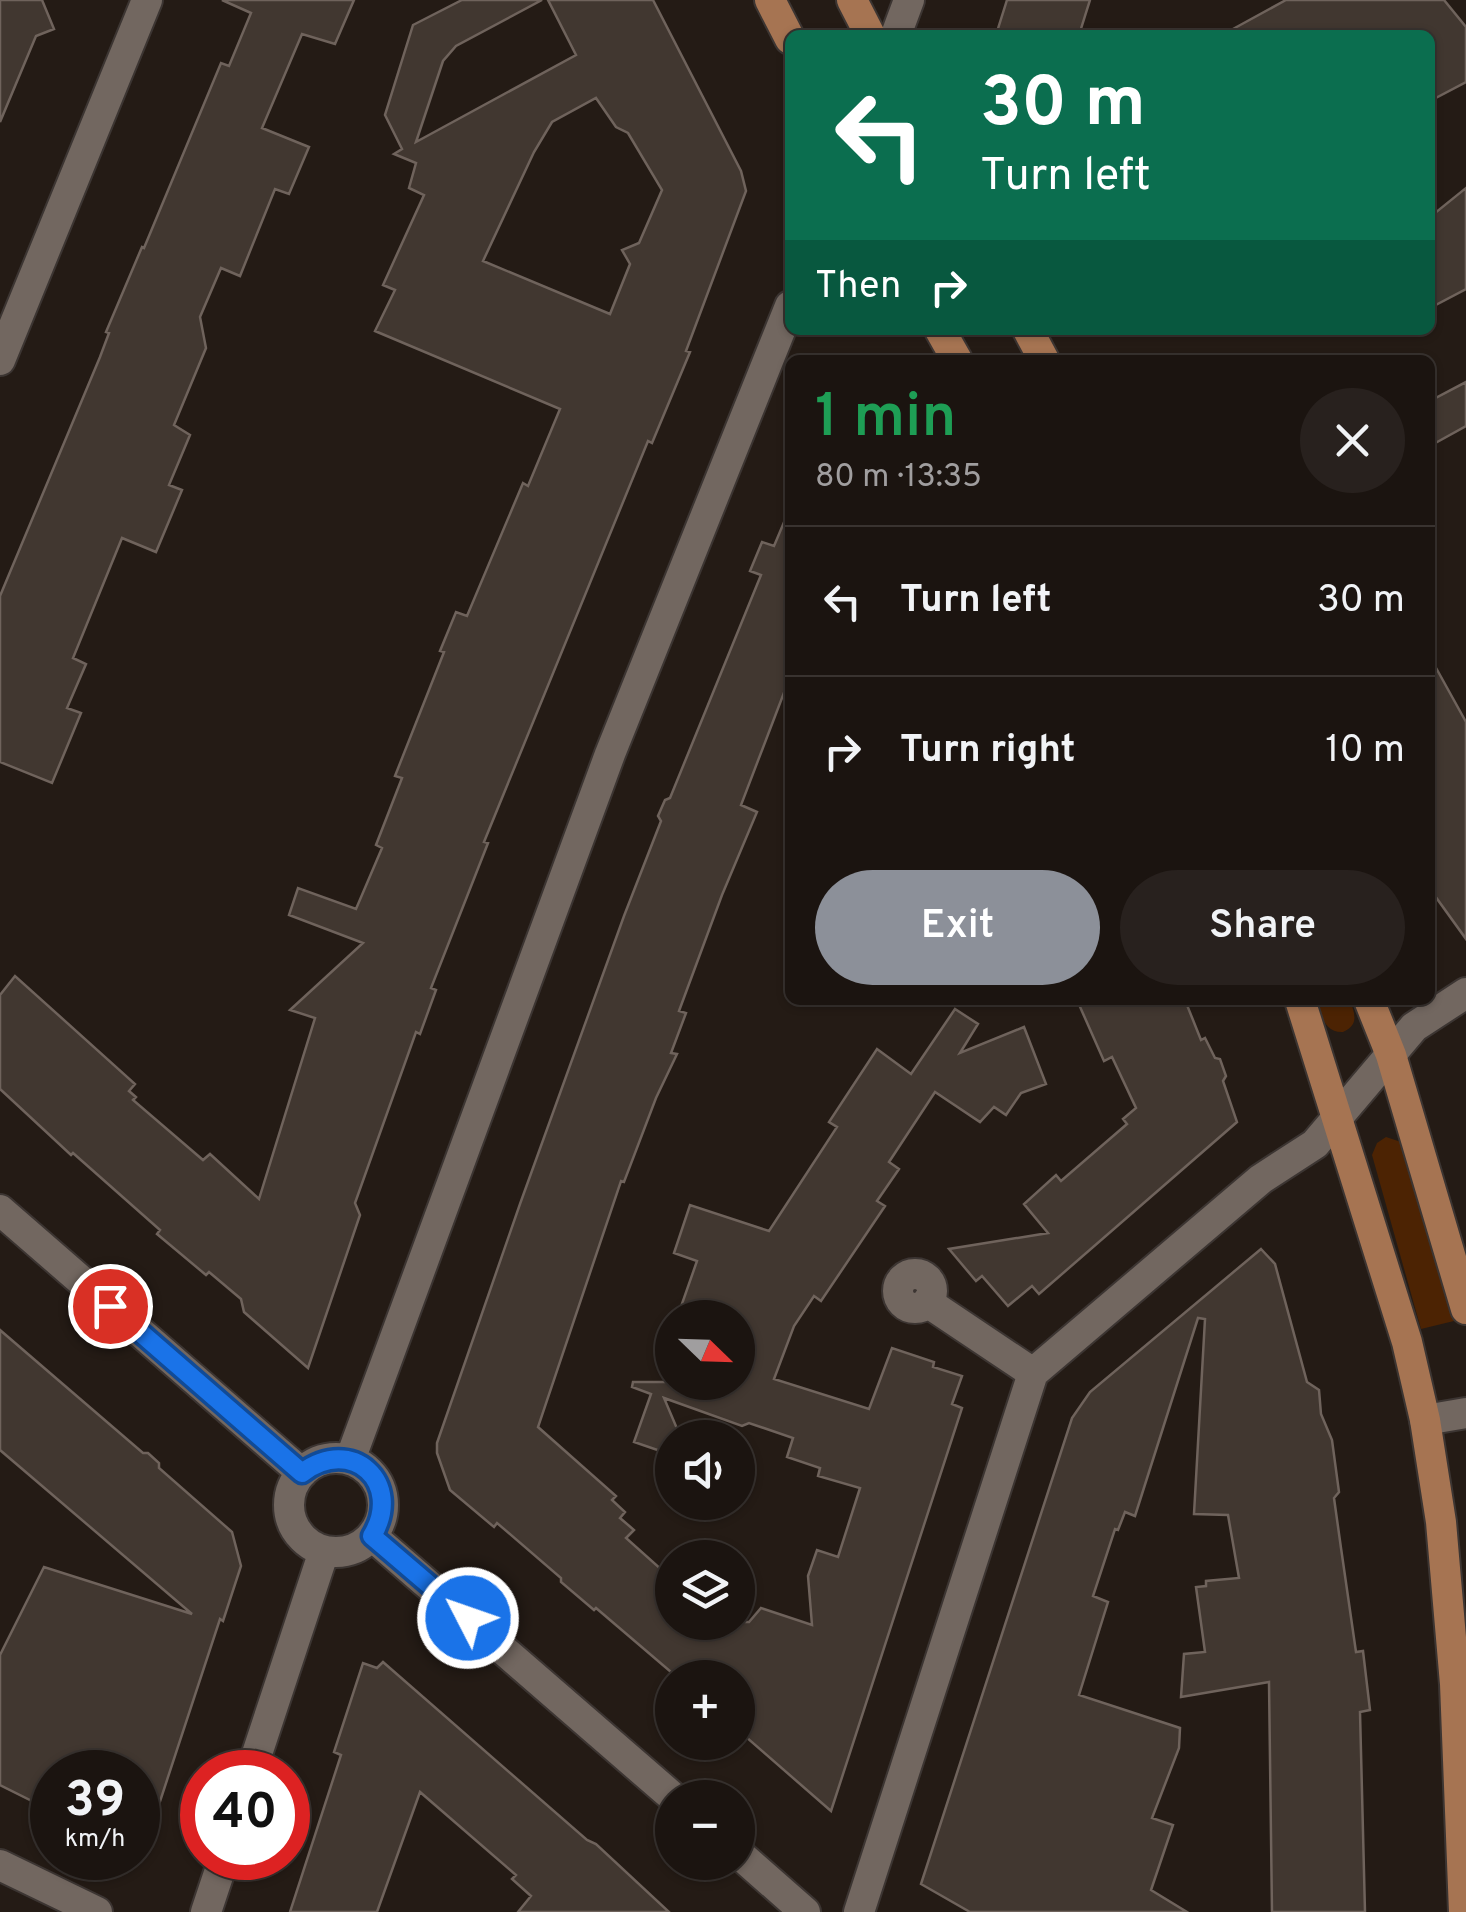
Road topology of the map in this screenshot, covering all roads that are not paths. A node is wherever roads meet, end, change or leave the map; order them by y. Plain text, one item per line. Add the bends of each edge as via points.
1 (147, 0) edge
2 (770, 0) edge
3 (852, 0) edge
4 (909, 0) edge
5 (785, 30) edge
6 (867, 30) edge
7 (898, 30) edge
8 (785, 320) edge
9 (0, 360) edge
10 (1466, 993) edge
11 (1302, 1005) edge
12 (1372, 1005) edge
13 (1390, 1056) junction
14 (1338, 1118) junction
15 (0, 1210) edge
16 (928, 1302) dead end
17 (1466, 1309) edge
18 (1033, 1373) junction
19 (1466, 1413) edge
20 (1425, 1420) junction
21 (350, 1460) junction
22 (302, 1473) junction
23 (372, 1536) junction
24 (324, 1551) junction
25 (258, 1750) edge
26 (655, 1782) edge
27 (0, 1864) edge
28 (755, 1868) edge
29 (217, 1880) edge
30 (97, 1912) edge
31 (206, 1912) edge
32 (806, 1912) edge
33 (858, 1912) edge
34 (1464, 1912) edge

1 - 9 street
2 - 5 main road
3 - 6 main road
4 - 7 street
8 - 21 street via 610,754
10 - 13 street via 1414,1026
11 - 14 main road
12 - 13 main road
13 - 14 street
13 - 17 main road
14 - 18 street via 1315,1144 1261,1179
14 - 20 main road
15 - 22 street
16 - 18 street
18 - 33 street
19 - 20 street
20 - 34 main road via 1455,1684
21 - 22 street via 325,1459
21 - 23 street via 366,1468 382,1493
22 - 24 street via 290,1498 294,1525
23 - 24 street via 355,1549
23 - 26 street
24 - 25 street
27 - 30 street
28 - 32 street
29 - 31 street

